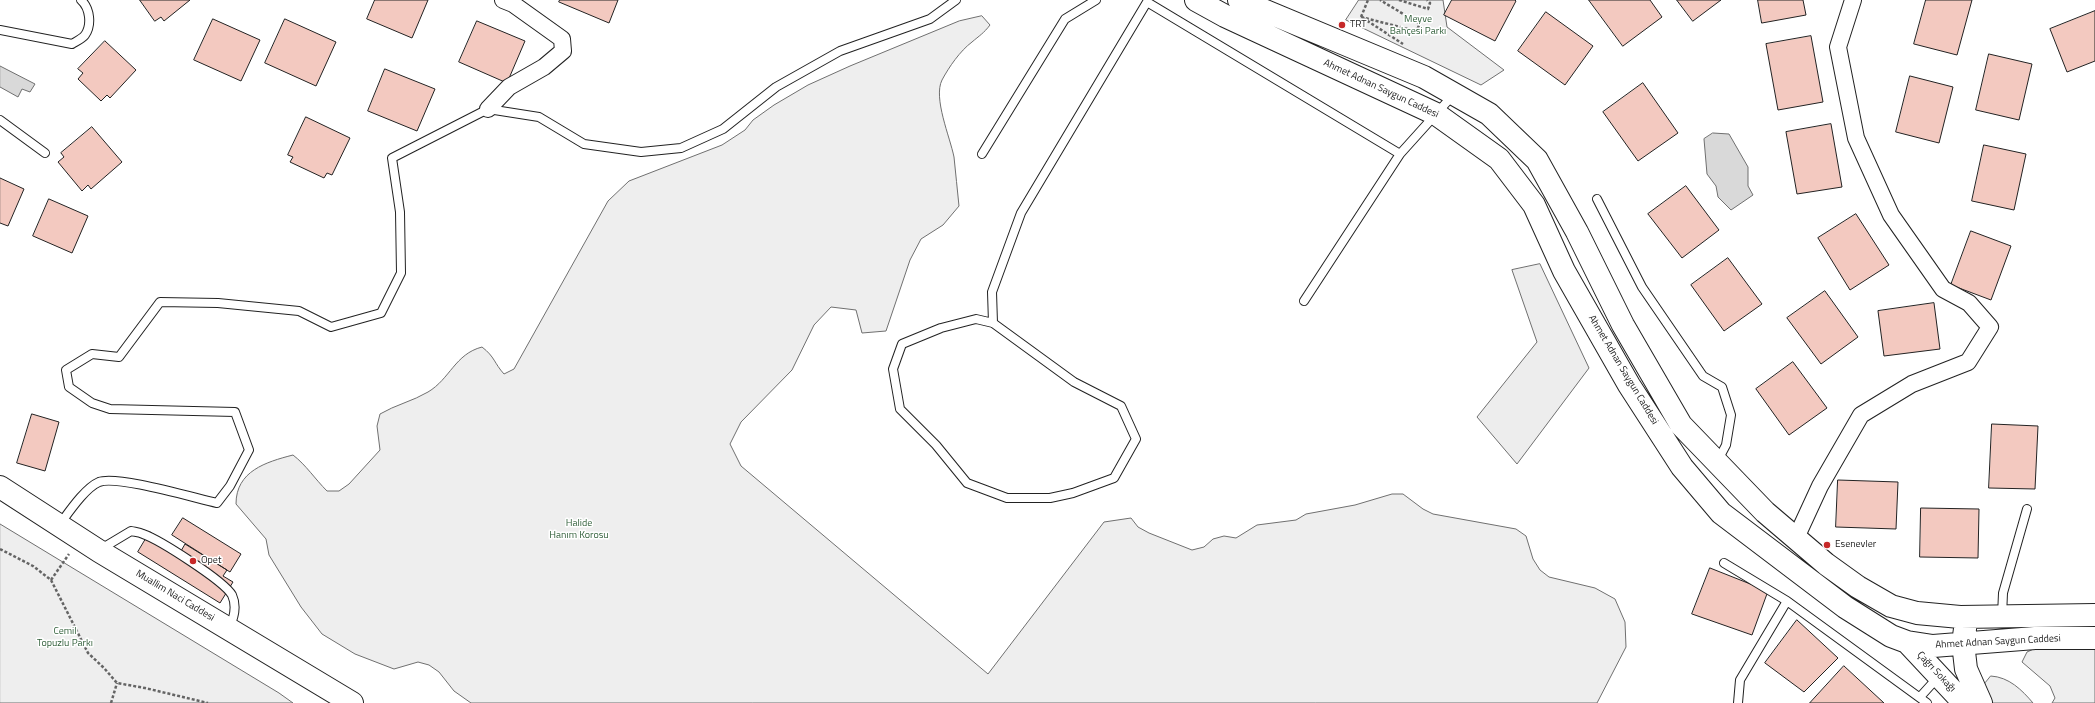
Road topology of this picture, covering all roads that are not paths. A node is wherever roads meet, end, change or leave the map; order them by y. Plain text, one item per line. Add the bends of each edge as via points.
1 (81, 0) edge
2 (503, 0) edge
3 (956, 0) edge
4 (1096, 0) edge
5 (1196, 0) edge
6 (1239, 0) edge
7 (1853, 0) edge
8 (0, 30) edge
9 (1455, 94) junction
10 (488, 109) junction
11 (1436, 114) junction
12 (0, 120) edge
13 (45, 152) dead end
14 (982, 154) dead end
15 (1400, 154) junction
16 (1598, 199) dead end
17 (1304, 302) dead end
18 (993, 323) junction
19 (1717, 462) junction
20 (0, 487) edge
21 (2027, 508) dead end
22 (60, 525) junction
23 (1796, 538) junction
24 (99, 551) junction
25 (1724, 563) dead end
26 (1787, 601) junction
27 (1917, 613) junction
28 (2095, 615) edge
29 (2002, 616) junction
30 (1960, 617) junction
31 (229, 629) junction
32 (2095, 638) edge
33 (1906, 642) junction
34 (1963, 644) junction
35 (1939, 675) junction
36 (1920, 697) junction
37 (352, 703) edge
38 (1738, 703) edge
39 (1927, 703) edge
40 (1964, 703) edge
41 (1981, 703) edge

1 - 8 lane via 85,4 90,21 85,35 72,44
2 - 10 street via 513,4 562,38 563,51 544,67 509,87
3 - 10 lane via 930,18 840,51 776,87 723,129 681,148 641,152 584,144 539,117
4 - 14 lane via 1065,18
5 - 11 main road, Ahmet Adnan Saygun Caddesi via 1225,16
6 - 9 main road via 1424,77
7 - 23 street via 1838,47 1856,138 1891,215 1943,289 1969,303 1990,327 1968,362 1912,384 1861,415 1820,486
9 - 11 lane
9 - 19 main road via 1489,114 1537,160 1577,232 1623,325 1681,425
10 - 22 lane via 392,158 400,212 401,273 381,313 331,327 299,311 160,302 119,357 92,354 66,370 69,387 92,403 110,409 236,412 249,450 230,486 216,503 118,481 100,482 76,502
11 - 15 lane
11 - 33 main road, Ahmet Adnan Saygun Caddesi via 1499,159 1534,205 1564,271 1629,385 1682,468 1721,513 1845,607 1891,636
12 - 13 lane
15 - 17 lane
15 - 18 lane via 1147,2 1020,213 992,292
16 - 19 lane via 1642,287 1703,376 1722,387 1731,415 1726,445
18 - 18 lane via 976,319 941,328 902,344 893,369 900,410 936,445 967,483 1007,498 1050,498 1114,478 1136,439 1121,406 1074,382
19 - 23 main road via 1765,512
20 - 22 main road, Muallim Naci Caddesi
21 - 29 lane via 2004,593
22 - 24 main road, Muallim Naci Caddesi
23 - 27 main road via 1826,564 1873,597 1891,606
24 - 31 main road, Muallim Naci Caddesi
24 - 31 lane via 131,531 143,534 173,551 222,583 232,595 235,607
25 - 26 lane
26 - 36 lane
26 - 38 lane via 1740,680
27 - 30 main road
27 - 33 main road via 1911,616 1906,624
28 - 29 main road
29 - 30 main road
30 - 34 main road, Çağrı Sokağı via 1964,624
31 - 37 main road, Muallim Naci Caddesi
32 - 34 main road, Ahmet Adnan Saygun Caddesi via 2035,638
33 - 34 main road, Ahmet Adnan Saygun Caddesi via 1932,646
33 - 35 main road, Çağrı Sokağı
34 - 41 main road, Çağrı Sokağı via 1966,669
35 - 36 lane
35 - 40 main road, Çağrı Sokağı
36 - 39 lane

